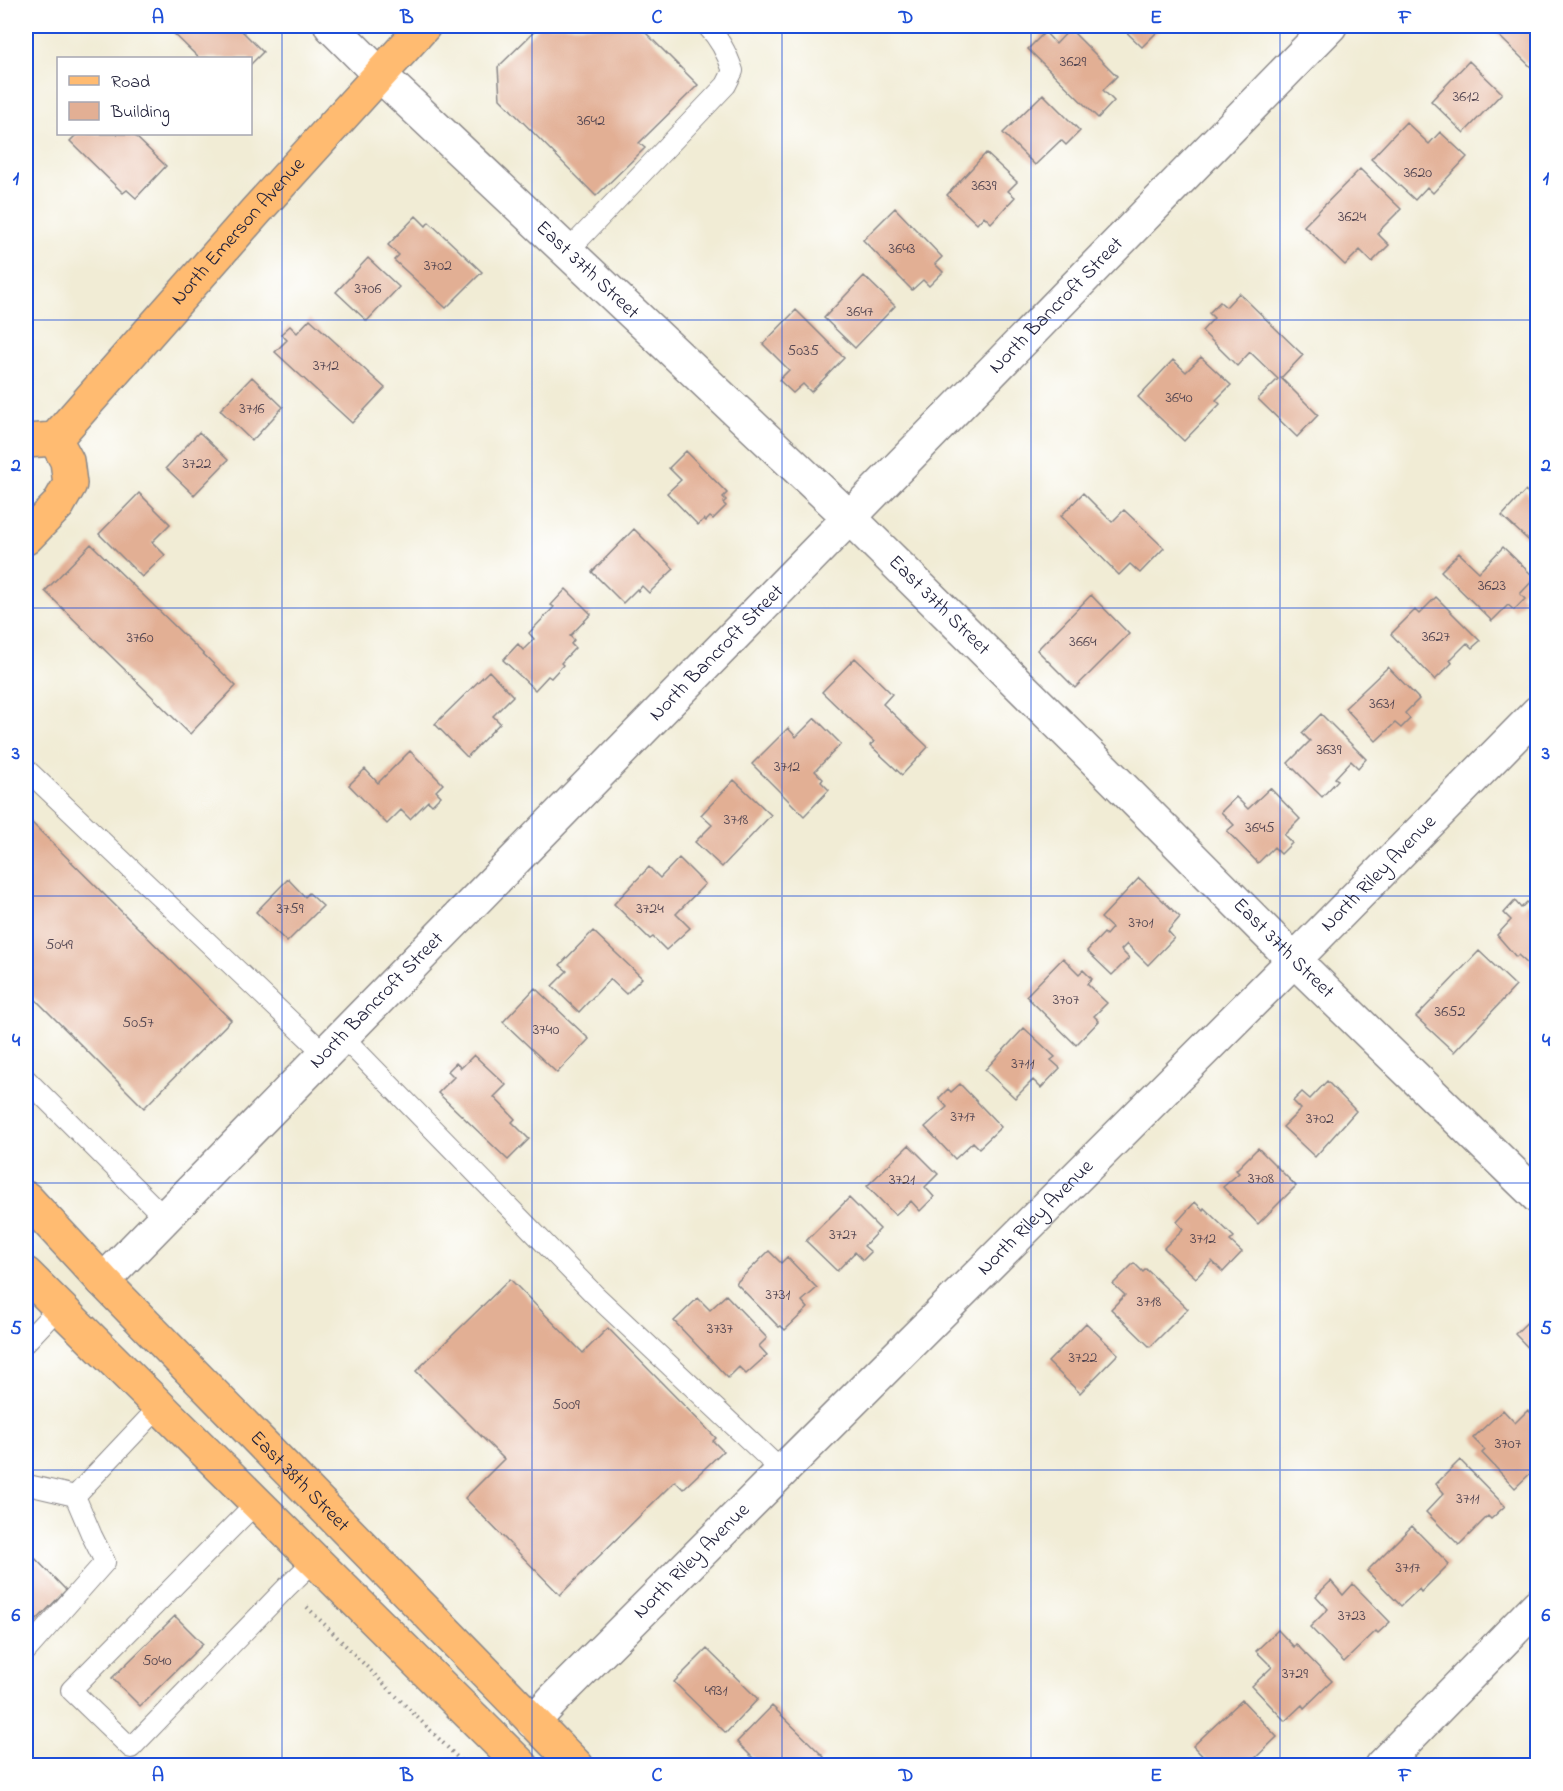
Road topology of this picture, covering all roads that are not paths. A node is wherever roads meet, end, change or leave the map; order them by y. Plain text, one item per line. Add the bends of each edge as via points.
1 (331, 26) edge
2 (424, 26) edge
3 (706, 26) edge
4 (1330, 26) edge
5 (379, 74) junction
6 (567, 252) junction
7 (40, 440) edge
8 (849, 518) junction
9 (26, 538) edge
10 (1538, 712) edge
11 (26, 769) edge
12 (1294, 960) junction
13 (333, 1044) junction
14 (26, 1079) edge
15 (1538, 1197) edge
16 (26, 1198) edge
17 (164, 1217) junction
18 (26, 1274) edge
19 (103, 1281) junction
20 (59, 1307) junction
21 (26, 1342) edge
22 (160, 1406) junction
23 (782, 1471) junction
24 (26, 1488) edge
25 (75, 1496) junction
26 (257, 1502) junction
27 (315, 1560) junction
28 (1538, 1605) edge
29 (26, 1651) edge
30 (534, 1722) junction
31 (522, 1766) edge
32 (576, 1766) edge
33 (1381, 1766) edge

1 - 5 street, East 37th Street
2 - 5 main road, North Emerson Avenue
3 - 6 lane via 727,51 733,71 726,85
4 - 8 street, North Bancroft Street
5 - 6 street, East 37th Street
5 - 7 main road, North Emerson Avenue
6 - 8 street, East 37th Street
7 - 9 main road, North Emerson Avenue via 67,461 70,484 58,505
8 - 12 street, East 37th Street
8 - 13 street, North Bancroft Street
10 - 12 street, North Riley Avenue
11 - 13 lane
12 - 15 street, East 37th Street
12 - 23 street, North Riley Avenue
13 - 17 street, North Bancroft Street
13 - 23 lane
14 - 17 lane
16 - 19 main road, East 38th Street
17 - 19 street, North Bancroft Street
18 - 20 main road
19 - 30 main road, East 38th Street
20 - 21 lane
20 - 22 main road
22 - 25 lane
22 - 26 main road
23 - 30 street, North Riley Avenue
24 - 25 lane via 28,1485
25 - 29 lane via 105,1562
26 - 27 main road
26 - 27 lane via 71,1690 131,1748
27 - 31 main road
28 - 33 street
30 - 32 main road, East 38th Street

